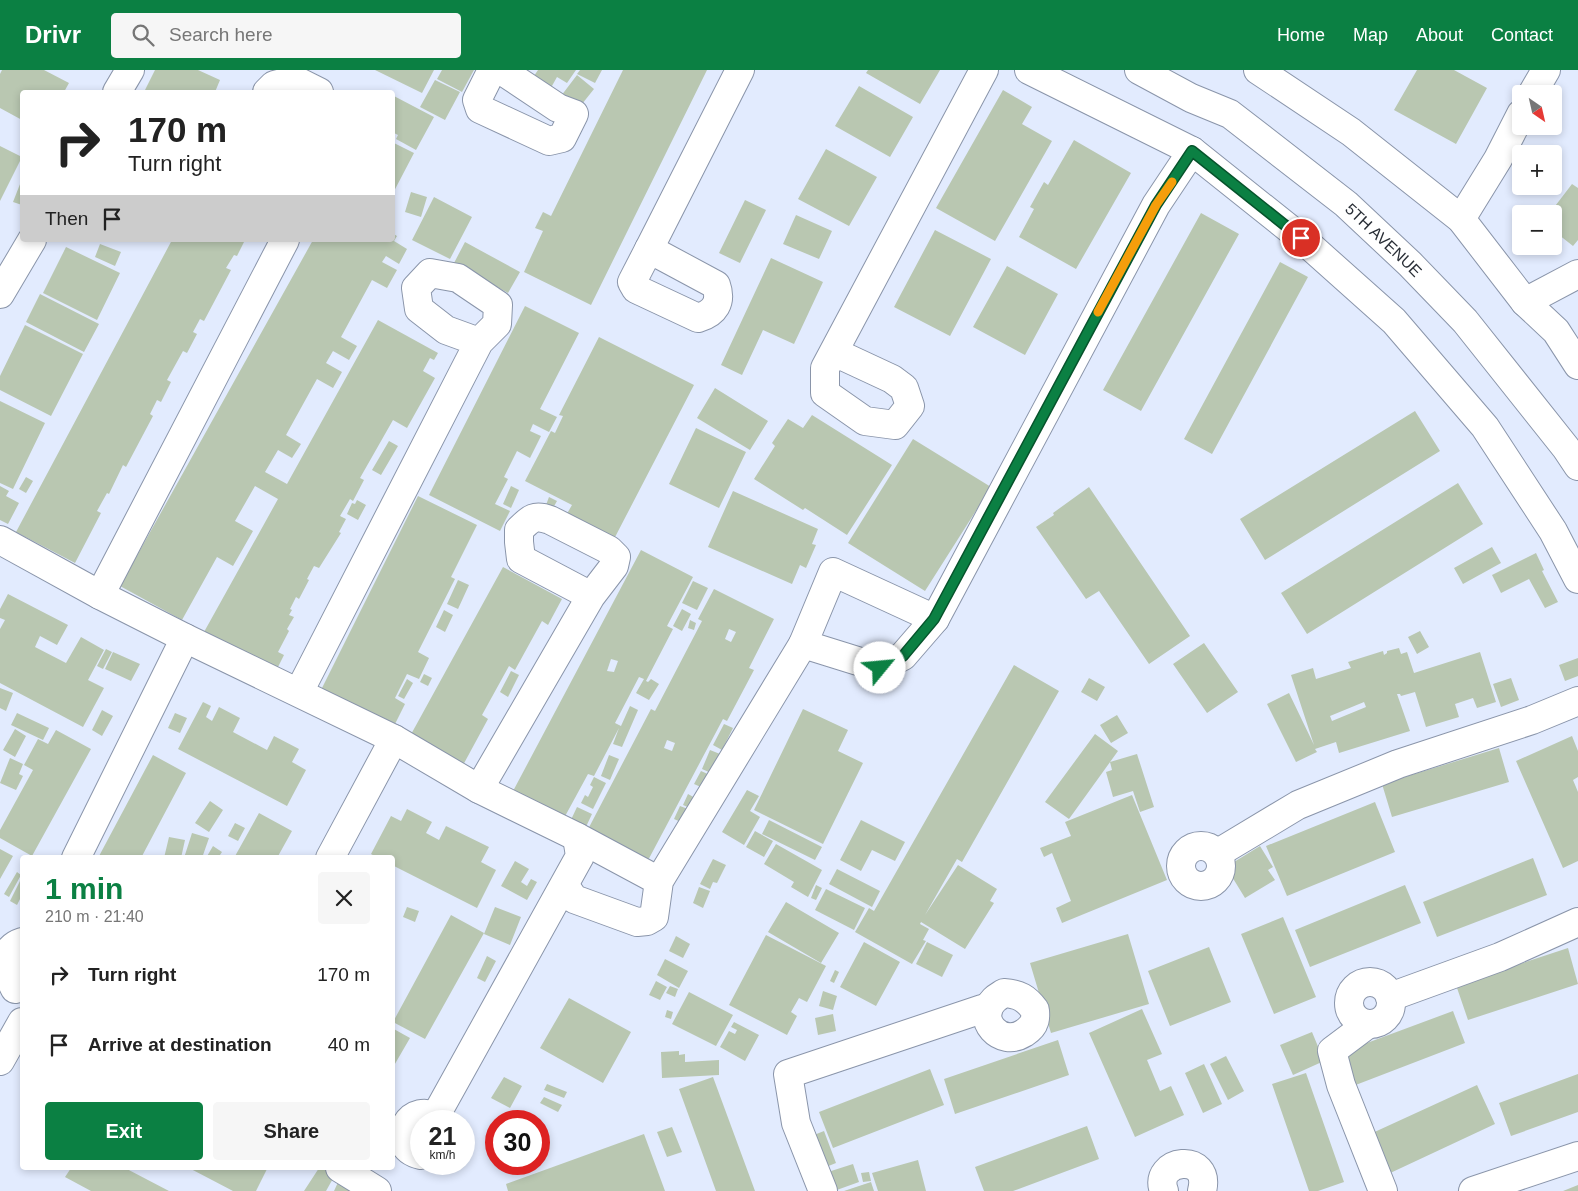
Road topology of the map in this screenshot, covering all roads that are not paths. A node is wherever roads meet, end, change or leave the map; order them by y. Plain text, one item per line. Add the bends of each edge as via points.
1 (130, 70) edge
2 (492, 70) edge
3 (501, 70) edge
4 (740, 70) edge
5 (984, 70) edge
6 (1029, 70) edge
7 (1139, 70) edge
8 (1258, 70) edge
9 (1546, 70) edge
10 (1537, 85) edge
11 (118, 90) edge
12 (268, 90) edge
13 (315, 90) edge
14 (1512, 132) edge
15 (1192, 151) junction
16 (1461, 219) junction
17 (31, 242) edge
18 (284, 242) edge
19 (649, 249) dead end
20 (1578, 274) edge
21 (0, 294) edge
22 (1525, 302) junction
23 (479, 342) dead end
24 (834, 352) dead end
25 (1578, 365) edge
26 (1578, 466) edge
27 (0, 540) edge
28 (1578, 579) edge
29 (100, 595) junction
30 (591, 596) dead end
31 (934, 619) junction
32 (185, 638) junction
33 (803, 644) junction
34 (299, 692) junction
35 (1578, 701) edge
36 (394, 739) junction
37 (479, 789) junction
38 (577, 837) junction
39 (1218, 853) dead end
40 (77, 855) edge
41 (332, 855) edge
42 (659, 881) junction
43 (565, 886) junction
44 (1578, 922) edge
45 (20, 942) edge
46 (20, 993) edge
47 (1390, 997) junction
48 (988, 1010) dead end
49 (1368, 1024) junction
50 (20, 1026) edge
51 (0, 1061) edge
52 (442, 1110) edge
53 (410, 1119) edge
54 (410, 1150) edge
55 (1578, 1156) edge
56 (343, 1170) edge
57 (1159, 1190) edge
58 (377, 1191) edge
59 (823, 1191) edge
60 (1202, 1191) edge
61 (1383, 1191) edge
62 (1473, 1191) edge

1 - 11 street
2 - 3 street via 477,100 480,109 549,141 562,138 574,114 558,108
4 - 19 street
5 - 24 street
6 - 15 street
7 - 26 street, 5TH AVENUE via 1230,114 1346,204 1465,321
8 - 16 street via 1351,132
9 - 10 street
12 - 13 street via 274,84 295,80
14 - 16 street
15 - 28 street via 1301,238 1394,321 1485,427 1553,530
15 - 31 street via 1156,205
16 - 22 street
17 - 21 street
18 - 29 street
20 - 22 street
22 - 25 street via 1556,331
23 - 34 street
27 - 29 street
29 - 32 street
30 - 37 street
31 - 33 street via 903,656 880,668
31 - 33 street via 832,572
32 - 34 street
32 - 40 street
33 - 42 street
34 - 36 street
35 - 39 street via 1532,720 1398,764 1298,805
36 - 37 street
36 - 41 street
37 - 38 street
38 - 42 street
38 - 43 street via 580,856
42 - 43 street via 654,917 637,922 574,899
43 - 52 street
44 - 47 street via 1500,957
45 - 46 street via 13,944 6,953 4,965
47 - 49 street via 1390,1009 1380,1021
47 - 49 street via 1381,985 1371,982 1358,985 1351,994 1349,1006 1352,1015
48 - 59 street via 982,1009 788,1074 796,1123
49 - 61 street via 1332,1051 1341,1084
50 - 51 street
53 - 54 street via 404,1126 402,1137
55 - 62 street
56 - 58 street
57 - 60 street via 1164,1175 1172,1166 1185,1163 1195,1166 1204,1178

